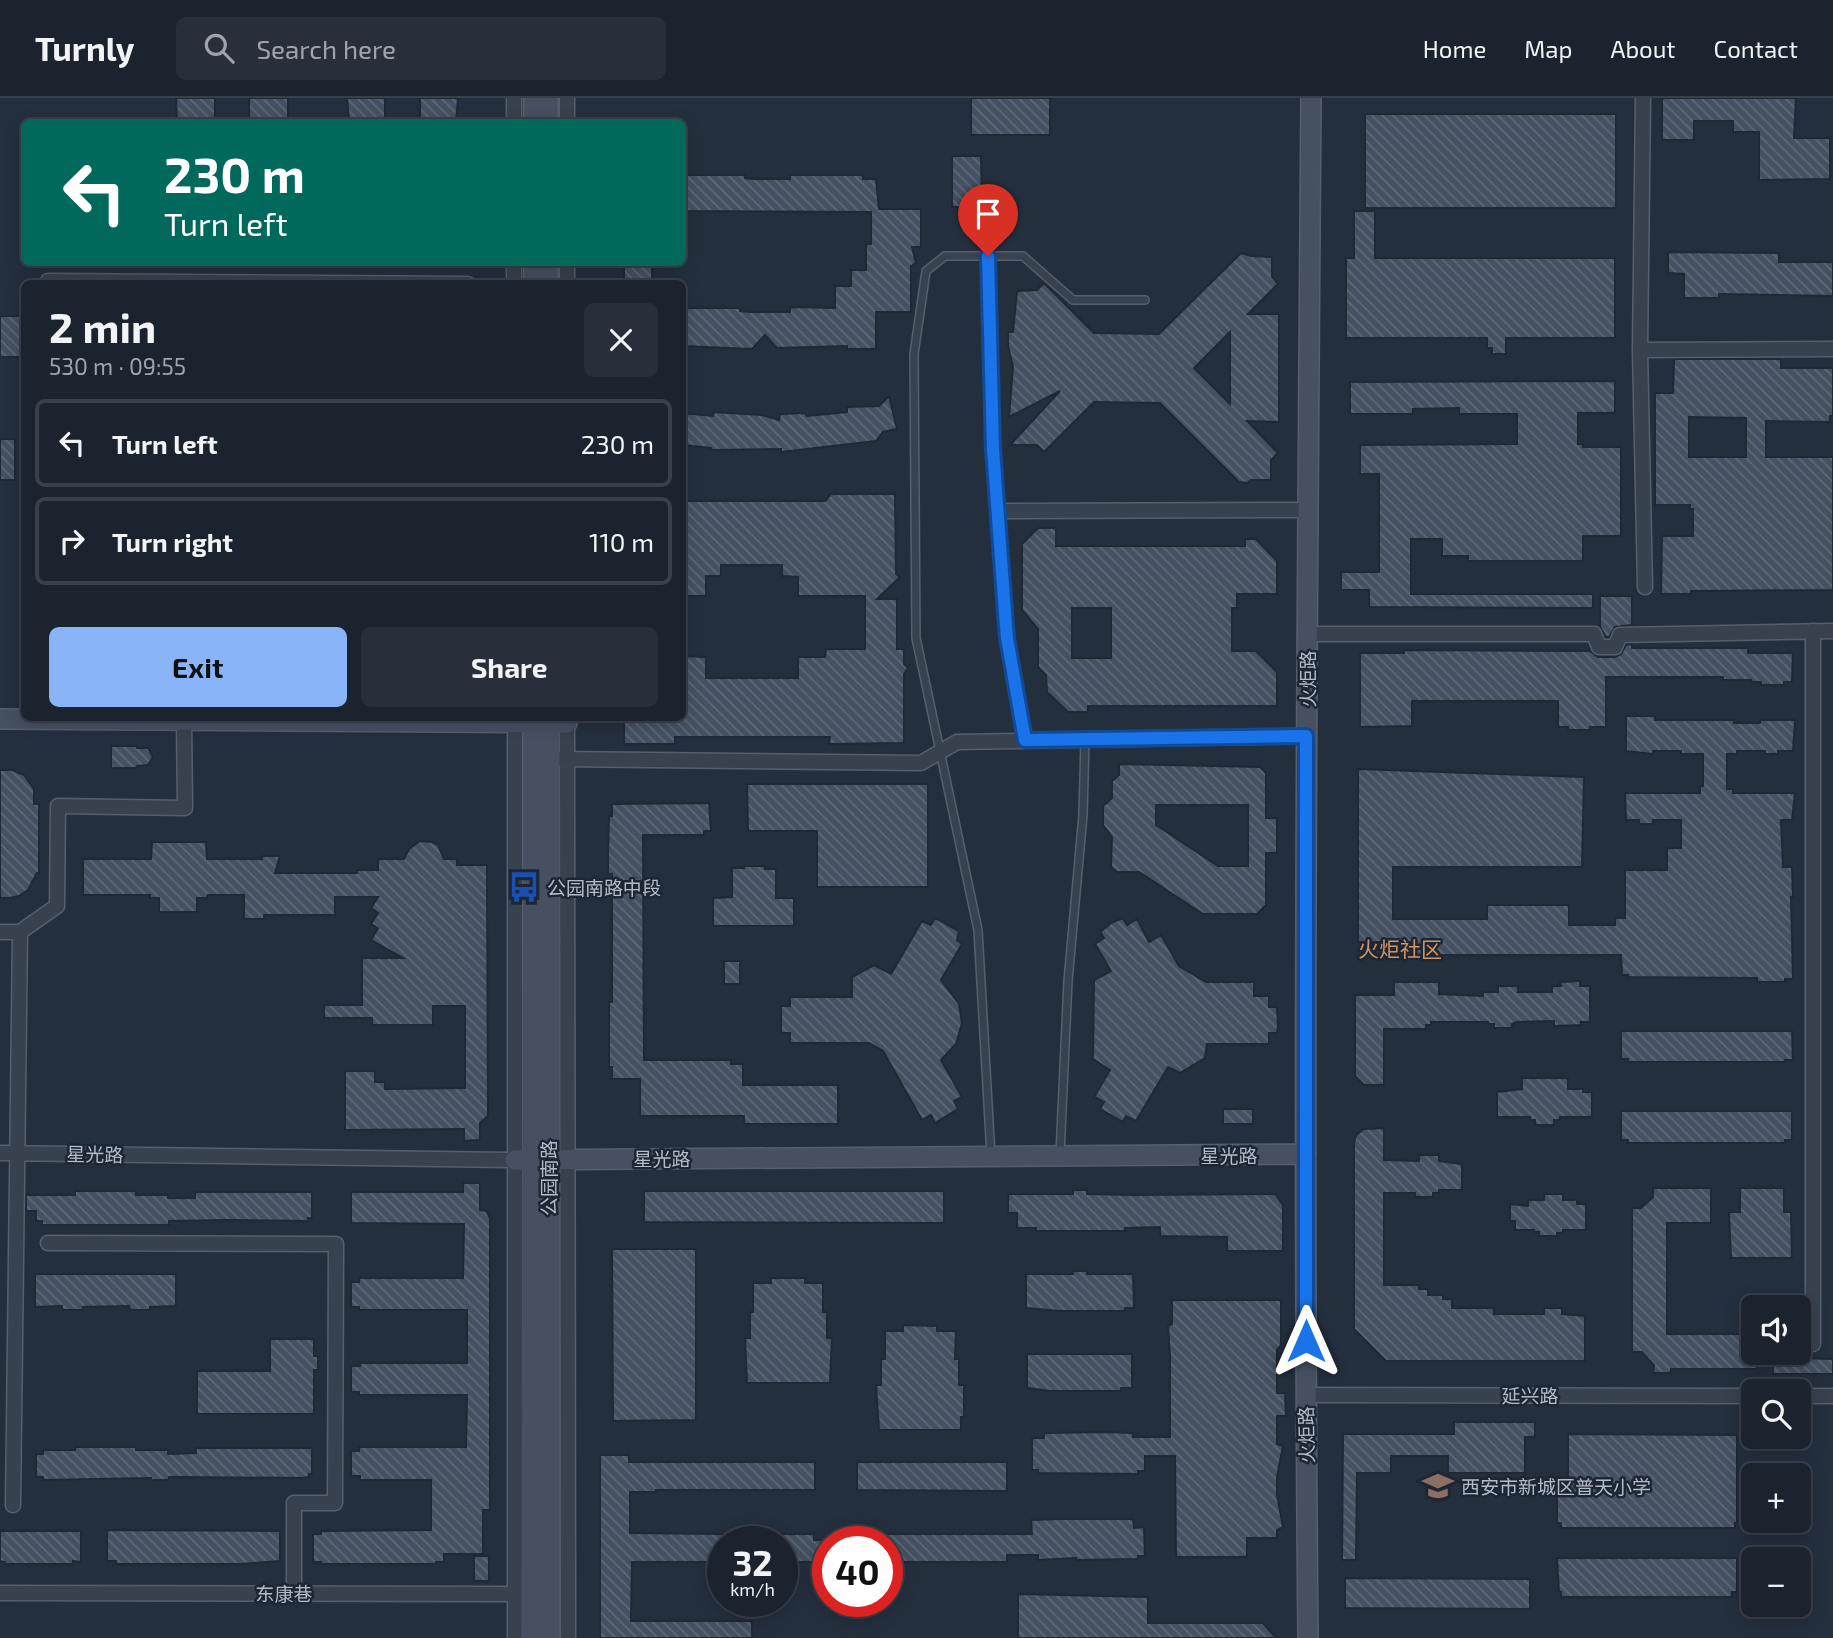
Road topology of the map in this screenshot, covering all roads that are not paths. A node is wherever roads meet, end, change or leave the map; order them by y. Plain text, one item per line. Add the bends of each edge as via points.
1 (514, 98) edge
2 (534, 98) edge
3 (548, 98) edge
4 (568, 98) edge
5 (1311, 98) edge
6 (1643, 98) edge
7 (514, 119) edge
8 (534, 119) edge
9 (548, 119) edge
10 (568, 119) edge
11 (988, 256) junction
12 (1145, 300) dead end
13 (1833, 349) edge
14 (1640, 350) junction
15 (1308, 510) junction
16 (998, 512) junction
17 (1645, 587) dead end
18 (1813, 631) junction
19 (1833, 631) edge
20 (1307, 634) junction
21 (0, 719) edge
22 (21, 719) edge
23 (184, 721) edge
24 (541, 721) edge
25 (541, 721) edge
26 (1306, 736) junction
27 (1025, 740) junction
28 (1085, 740) junction
29 (940, 752) junction
30 (559, 759) junction
31 (0, 932) edge
32 (20, 932) junction
33 (0, 1153) edge
34 (18, 1153) junction
35 (1306, 1154) junction
36 (991, 1156) junction
37 (1060, 1156) junction
38 (541, 1159) junction
39 (48, 1242) dead end
40 (1813, 1344) dead end
41 (1306, 1395) junction
42 (1741, 1396) edge
43 (1811, 1396) edge
44 (1833, 1396) edge
45 (13, 1504) dead end
46 (0, 1593) edge
47 (294, 1594) junction
48 (541, 1594) junction
49 (515, 1638) edge
50 (531, 1638) edge
51 (550, 1638) edge
52 (568, 1638) edge
53 (1308, 1638) edge

1 - 7 street
2 - 8 street
3 - 9 street
4 - 10 street
5 - 15 street, 火炬路
6 - 14 street
11 - 12 lane via 1023,256 1073,300
11 - 16 lane
11 - 29 lane via 945,256 926,271 914,354 916,638
13 - 14 street
14 - 17 street
15 - 16 street
15 - 20 street, 火炬路
16 - 27 lane via 1007,638
18 - 19 street
18 - 20 street via 1620,635 1615,646 1599,647 1594,634
18 - 40 street
20 - 26 street, 火炬路
21 - 22 street
23 - 32 street via 185,808 58,806 57,906
24 - 30 street, 公园南路
25 - 38 street, 公园南路
26 - 28 street
26 - 35 street, 火炬路
27 - 28 street
27 - 29 street via 957,741
28 - 37 lane
29 - 30 street via 921,763
29 - 36 lane via 978,930
30 - 38 street, 公园南路
31 - 32 street
32 - 34 street
33 - 34 street, 星光路
34 - 38 street, 星光路
34 - 45 street
35 - 37 street, 星光路
35 - 41 street, 火炬路
36 - 37 street, 星光路
36 - 38 street, 星光路
38 - 48 street, 公园南路
38 - 48 street
39 - 47 street via 336,1244 335,1503 294,1503
41 - 42 street, 延兴路
41 - 53 street, 火炬路
43 - 44 street
46 - 47 street, 东康巷
47 - 48 street, 东康巷
48 - 49 street
48 - 50 street, 公园南路
48 - 51 street, 公园南路
48 - 52 street

